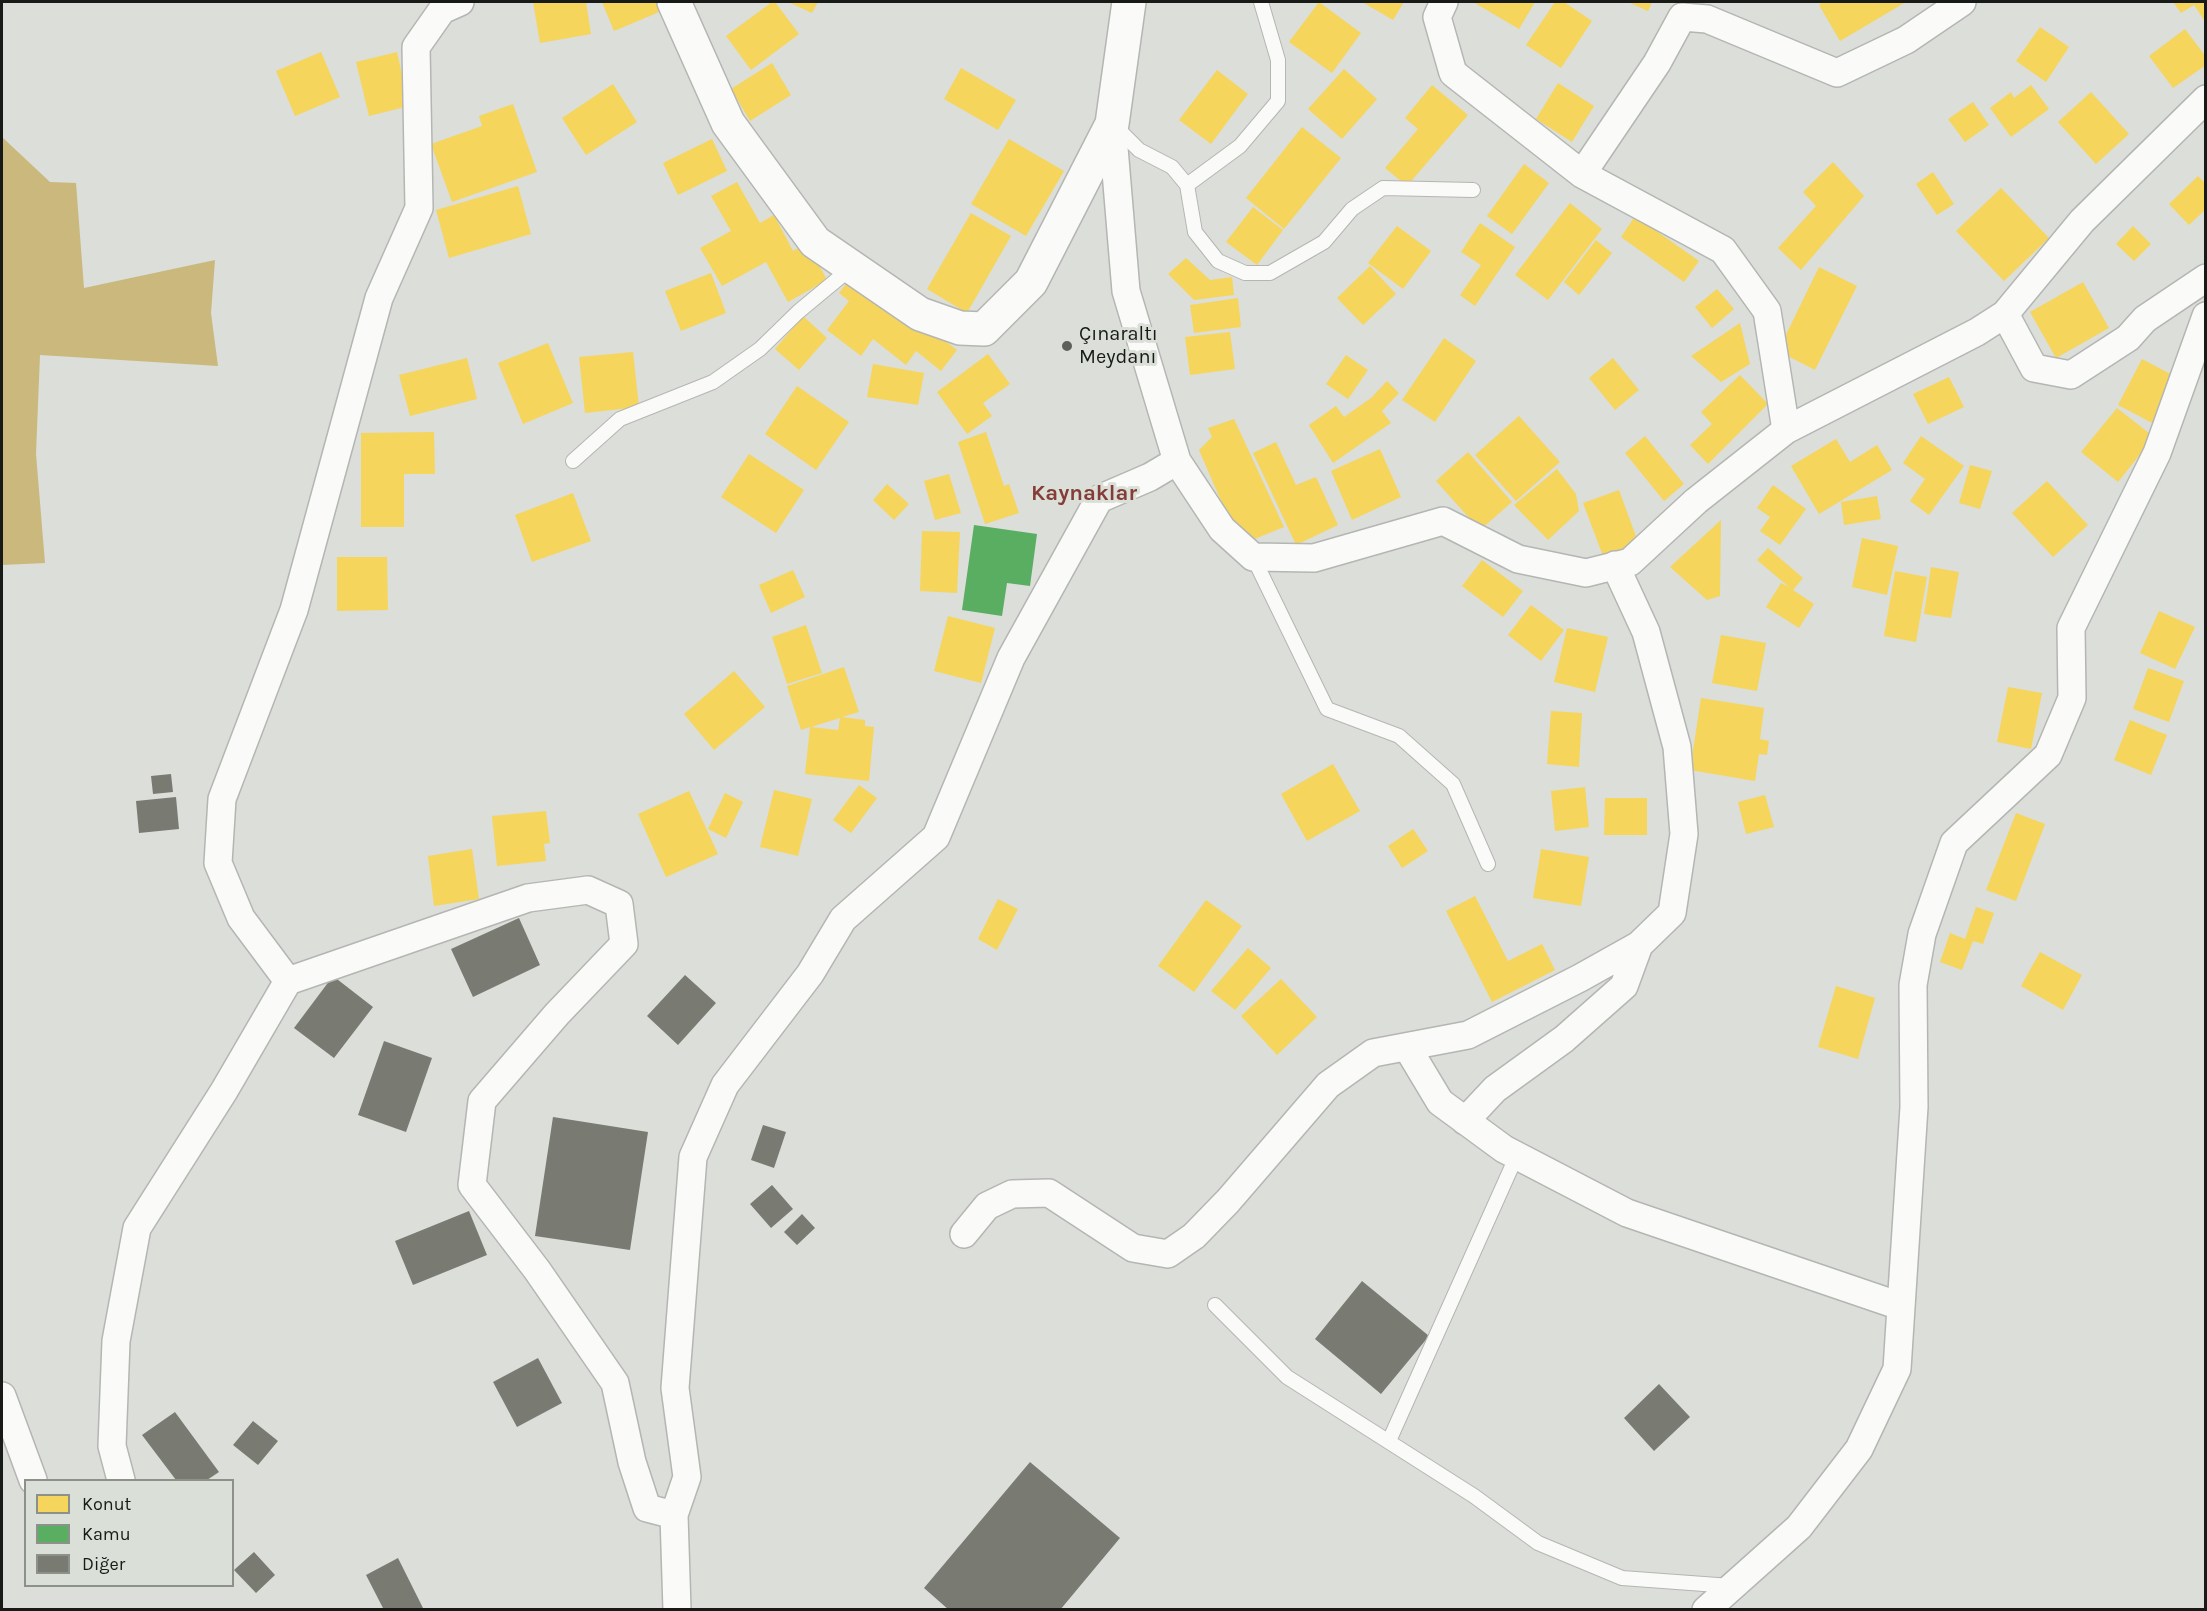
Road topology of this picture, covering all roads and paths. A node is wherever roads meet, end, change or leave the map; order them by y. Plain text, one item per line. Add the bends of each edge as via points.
1 (460, 2) edge
2 (674, 2) edge
3 (1129, 2) edge
4 (1261, 2) edge
5 (1444, 2) edge
6 (1962, 2) edge
7 (2205, 99) edge
8 (1112, 124) junction
9 (1582, 174) junction
10 (1187, 185) junction
11 (1473, 190) dead end
12 (852, 267) junction
13 (2205, 278) edge
14 (2005, 314) junction
15 (2205, 316) edge
16 (1786, 430) junction
17 (573, 460) dead end
18 (1178, 461) junction
19 (1253, 557) junction
20 (1616, 565) junction
21 (1488, 864) dead end
22 (1639, 945) junction
23 (288, 981) junction
24 (1407, 1047) junction
25 (1465, 1121) junction
26 (1517, 1155) junction
27 (964, 1234) dead end
28 (2205, 1260) edge
29 (1215, 1305) dead end
30 (1900, 1306) junction
31 (2205, 1336) edge
32 (2, 1396) edge
33 (1389, 1441) junction
34 (33, 1479) edge
35 (121, 1479) edge
36 (674, 1515) junction
37 (1733, 1586) junction
38 (677, 1610) edge
39 (1706, 1610) edge

1 - 23 street via 442,10 416,47 419,208 379,298 294,610 222,799 218,863 241,918
2 - 12 street via 728,123 815,242
3 - 8 street
4 - 10 lane via 1278,60 1278,101 1240,146
5 - 9 street via 1437,17 1453,73
6 - 9 street via 1906,40 1837,73 1707,19 1682,17 1657,63
7 - 14 street via 2082,221
8 - 10 lane via 1139,150 1172,167
8 - 12 street via 1031,282 984,329 960,328 920,314
8 - 18 street via 1126,291
9 - 16 street via 1723,250 1767,311
10 - 11 lane via 1195,232 1218,261 1245,273 1270,273 1324,242 1352,209 1383,188
12 - 17 lane via 760,349 713,382 620,419
13 - 14 street via 2145,319 2128,338 2071,375 2034,368
14 - 16 street
15 - 30 street via 2157,453 2071,628 2072,698 2048,755 1954,843 1922,934 1913,985 1914,1107
16 - 20 street via 1696,501 1630,562
18 - 19 street via 1222,529
18 - 36 street via 1099,499 1011,658 936,837 843,919 810,974 725,1085 693,1157 675,1388 687,1477
19 - 20 street via 1314,558 1443,521 1518,559 1586,573
19 - 21 lane via 1328,709 1399,736 1453,784
20 - 22 street via 1646,632 1677,747 1684,834 1672,913
22 - 24 street via 1468,1035
22 - 25 street via 1624,986 1564,1039 1495,1089
23 - 35 street via 137,1228 116,1341 112,1446
23 - 36 street via 528,898 588,890 619,904 624,944 482,1101 472,1185 615,1383 632,1462 647,1508
24 - 25 street via 1440,1102
24 - 27 street via 1373,1053 1328,1086 1228,1201 1194,1236 1168,1254 1133,1248 1049,1193 1012,1194 987,1206
25 - 26 street
26 - 30 street via 1627,1213
26 - 33 lane
28 - 31 path
29 - 33 lane via 1287,1377
30 - 37 street via 1897,1369 1859,1449 1800,1527
32 - 34 street
33 - 37 lane via 1538,1543 1622,1578
36 - 38 street
37 - 39 street

